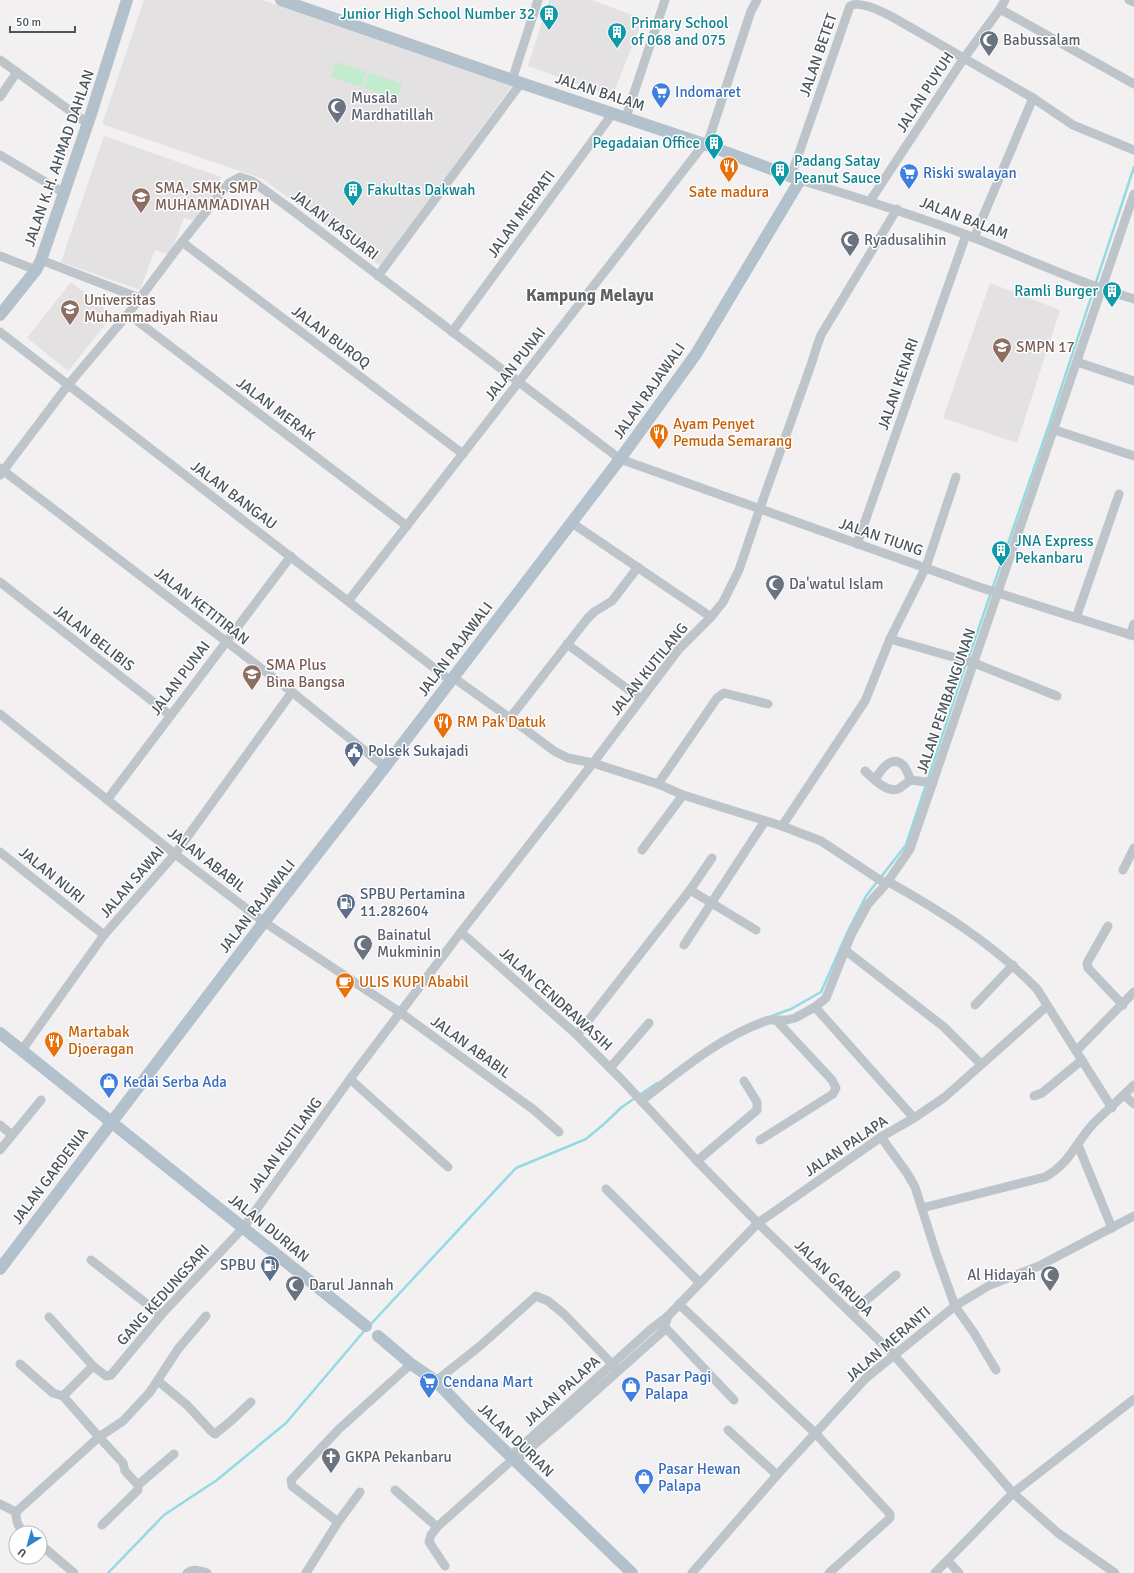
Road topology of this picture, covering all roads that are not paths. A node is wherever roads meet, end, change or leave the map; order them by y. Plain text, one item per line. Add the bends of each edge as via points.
1 (281, 0) edge
2 (538, 0) edge
3 (665, 0) edge
4 (757, 0) edge
5 (1005, 0) edge
6 (1129, 0) edge
7 (124, 1) edge
8 (1134, 2) edge
9 (850, 3) edge
10 (1000, 9) junction
11 (964, 58) junction
12 (0, 60) edge
13 (17, 72) junction
14 (517, 82) junction
15 (1134, 84) edge
16 (0, 97) edge
17 (1033, 98) junction
18 (614, 113) junction
19 (626, 118) junction
20 (88, 123) junction
21 (705, 144) junction
22 (1131, 149) edge
23 (0, 155) edge
24 (796, 178) junction
25 (64, 193) junction
26 (1134, 194) edge
27 (870, 201) junction
28 (897, 209) junction
29 (970, 236) junction
30 (182, 242) junction
31 (0, 256) edge
32 (38, 265) junction
33 (378, 276) junction
34 (1101, 289) junction
35 (139, 298) junction
36 (1134, 299) edge
37 (128, 314) junction
38 (0, 315) edge
39 (0, 332) edge
40 (452, 332) junction
41 (1078, 362) junction
42 (1134, 381) edge
43 (519, 382) junction
44 (68, 385) junction
45 (1055, 430) junction
46 (463, 454) junction
47 (1134, 456) edge
48 (620, 459) junction
49 (1, 471) edge
50 (956, 477) dead end
51 (1119, 494) dead end
52 (760, 508) junction
53 (572, 523) junction
54 (407, 526) junction
55 (857, 544) junction
56 (291, 556) junction
57 (638, 567) junction
58 (926, 567) junction
59 (0, 582) edge
60 (996, 592) junction
61 (349, 600) junction
62 (711, 617) junction
63 (1076, 618) junction
64 (1134, 624) edge
65 (1132, 635) edge
66 (890, 639) junction
67 (226, 642) junction
68 (567, 644) junction
69 (972, 662) junction
70 (452, 679) junction
71 (292, 692) junction
72 (1057, 696) dead end
73 (641, 699) junction
74 (768, 704) dead end
75 (0, 714) edge
76 (170, 715) junction
77 (510, 718) junction
78 (593, 763) junction
79 (385, 768) junction
80 (865, 771) dead end
81 (875, 780) junction
82 (915, 780) junction
83 (931, 783) junction
84 (658, 784) junction
85 (683, 795) junction
86 (107, 800) junction
87 (765, 821) junction
88 (782, 826) junction
89 (1134, 848) edge
90 (642, 850) dead end
91 (0, 852) edge
92 (175, 854) junction
93 (712, 858) dead end
94 (1123, 870) dead end
95 (885, 882) junction
96 (690, 890) junction
97 (712, 903) junction
98 (264, 922) junction
99 (1108, 926) dead end
100 (756, 930) dead end
101 (461, 932) junction
102 (104, 935) junction
103 (684, 945) dead end
104 (845, 950) junction
105 (1013, 966) junction
106 (1134, 992) edge
107 (975, 1005) dead end
108 (1123, 1005) junction
109 (1047, 1006) junction
110 (815, 1007) junction
111 (401, 1013) junction
112 (777, 1021) junction
113 (649, 1022) dead end
114 (0, 1033) edge
115 (577, 1036) junction
116 (22, 1050) junction
117 (1076, 1051) junction
118 (1082, 1060) junction
119 (982, 1064) junction
120 (610, 1068) junction
121 (350, 1079) junction
122 (744, 1081) dead end
123 (1134, 1085) edge
124 (629, 1089) joint
125 (1124, 1095) junction
126 (1034, 1096) dead end
127 (41, 1100) dead end
128 (640, 1101) junction
129 (1134, 1104) edge
130 (1112, 1108) junction
131 (914, 1118) junction
132 (111, 1122) junction
133 (0, 1125) edge
134 (559, 1132) dead end
135 (12, 1135) junction
136 (881, 1137) junction
137 (760, 1140) dead end
138 (1078, 1145) junction
139 (0, 1150) edge
140 (697, 1161) junction
141 (448, 1167) dead end
142 (606, 1189) dead end
143 (922, 1208) junction
144 (1134, 1216) edge
145 (758, 1223) junction
146 (243, 1228) junction
147 (1112, 1228) junction
148 (91, 1260) dead end
149 (0, 1269) edge
150 (896, 1275) dead end
151 (698, 1282) junction
152 (679, 1304) junction
153 (954, 1306) junction
154 (851, 1313) junction
155 (161, 1315) junction
156 (206, 1316) dead end
157 (49, 1317) dead end
158 (662, 1324) junction
159 (366, 1326) joint
160 (378, 1336) joint
161 (894, 1355) junction
162 (20, 1364) dead end
163 (412, 1364) junction
164 (93, 1366) junction
165 (616, 1367) junction
166 (996, 1370) dead end
167 (158, 1381) junction
168 (436, 1381) junction
169 (63, 1396) junction
170 (1134, 1399) edge
171 (734, 1400) dead end
172 (251, 1402) dead end
173 (728, 1430) dead end
174 (816, 1434) junction
175 (99, 1437) junction
176 (174, 1454) dead end
177 (513, 1459) junction
178 (777, 1475) junction
179 (138, 1485) junction
180 (395, 1490) dead end
181 (360, 1492) dead end
182 (1013, 1493) junction
183 (0, 1504) edge
184 (16, 1512) junction
185 (338, 1522) junction
186 (18, 1525) edge
187 (102, 1526) dead end
188 (437, 1527) junction
189 (48, 1551) edge
190 (948, 1561) junction
191 (445, 1566) dead end
192 (74, 1573) edge
193 (187, 1573) edge
194 (207, 1573) edge
195 (306, 1573) edge
196 (632, 1573) edge
197 (692, 1573) edge
198 (829, 1573) edge
199 (935, 1573) edge
200 (959, 1573) edge
201 (1115, 1573) edge

1 - 14 main road, JALAN BALAM
2 - 14 street
3 - 19 street
4 - 21 street, JALAN PUNAI
5 - 10 street, JALAN PUYUH
6 - 8 street
7 - 20 main road, JALAN K.H. AHMAD DAHLAN
9 - 11 street, JALAN BETET via 860,2 876,8
9 - 24 street, JALAN BETET
10 - 11 street, JALAN PUYUH
10 - 15 street
11 - 17 street, JALAN BETET
11 - 27 street, JALAN PUYUH
12 - 13 street
13 - 16 street
13 - 20 street
14 - 18 main road, JALAN BALAM
14 - 33 street
17 - 22 street, JALAN BETET via 1073,125
17 - 29 street, JALAN KENARI
18 - 19 main road, JALAN BALAM
18 - 40 street, JALAN MERPATI
19 - 21 main road, JALAN BALAM
20 - 25 main road, JALAN K.H. AHMAD DAHLAN
21 - 24 main road, JALAN BALAM
21 - 43 street, JALAN PUNAI
23 - 25 street
24 - 27 street, JALAN BALAM
24 - 48 main road, JALAN RAJAWALI via 696,354
25 - 32 main road, JALAN K.H. AHMAD DAHLAN
26 - 34 street, JALAN PEMBANGUNAN
27 - 28 street, JALAN BALAM
28 - 29 street, JALAN BALAM
28 - 52 street, JALAN KUTILANG via 821,335
29 - 34 street, JALAN BALAM
29 - 55 street, JALAN KENARI
30 - 33 street, JALAN KASUARI via 229,183 240,178 252,181
30 - 35 street, JALAN KASUARI
30 - 46 street, JALAN BUROQ
31 - 32 street
32 - 35 street
32 - 38 main road, JALAN K.H. AHMAD DAHLAN
33 - 40 street, JALAN KASUARI
34 - 36 street, JALAN BALAM
34 - 41 street, JALAN PEMBANGUNAN
35 - 37 street, JALAN KASUARI
37 - 44 street, JALAN KASUARI
37 - 54 street, JALAN MERAK
39 - 44 street, JALAN BANGAU
40 - 43 street, JALAN KASUARI
41 - 42 street
41 - 45 street, JALAN PEMBANGUNAN
43 - 46 street, JALAN PUNAI
43 - 48 street, JALAN KASUARI
44 - 49 street, JALAN KASUARI
44 - 56 street, JALAN BANGAU
45 - 47 street
45 - 60 street, JALAN PEMBANGUNAN
46 - 54 street, JALAN PUNAI
48 - 52 street, JALAN TIUNG
48 - 53 main road, JALAN RAJAWALI
49 - 67 street, JALAN KETITIRAN
50 - 58 street
51 - 63 street
52 - 55 street, JALAN TIUNG
52 - 62 street, JALAN KUTILANG via 733,584
53 - 57 street
53 - 70 main road, JALAN RAJAWALI
54 - 61 street, JALAN PUNAI
55 - 58 street, JALAN TIUNG
56 - 61 street, JALAN BANGAU
56 - 67 street, JALAN PUNAI
57 - 62 street
57 - 68 street via 616,598 590,615
58 - 60 street, JALAN TIUNG
58 - 66 street
59 - 76 street, JALAN BELIBIS
60 - 63 street, JALAN TIUNG
60 - 69 street, JALAN PEMBANGUNAN
61 - 70 street, JALAN BANGAU
62 - 73 street, JALAN KUTILANG via 679,649
63 - 65 street, JALAN TIUNG
64 - 65 street
66 - 69 street, JALAN PEMBANGUNAN
66 - 88 street via 865,701
67 - 71 street, JALAN KETITIRAN
67 - 76 street, JALAN PUNAI
68 - 73 street
68 - 77 street
69 - 72 street, JALAN PEMBANGUNAN
69 - 83 street, JALAN PEMBANGUNAN
70 - 77 street, JALAN BANGAU
70 - 79 main road, JALAN RAJAWALI
71 - 79 street, JALAN KETITIRAN
71 - 92 street, JALAN SAWAI
73 - 78 street, JALAN KUTILANG
74 - 84 street via 724,693 717,698
75 - 86 street, JALAN ABABIL
76 - 86 street, JALAN PUNAI
77 - 78 street, JALAN BANGAU via 554,751 568,758
78 - 84 street, JALAN BANGAU
78 - 101 street, JALAN KUTILANG
79 - 98 main road, JALAN RAJAWALI
80 - 81 street
81 - 82 street via 891,790
81 - 82 street via 886,764 897,762
82 - 83 street
83 - 95 street, JALAN PEMBANGUNAN via 913,843
84 - 85 street, JALAN BANGAU
85 - 87 street, JALAN BANGAU
85 - 90 street
86 - 92 street, JALAN ABABIL
87 - 88 street, JALAN BANGAU
87 - 97 street
88 - 95 street, JALAN BANGAU via 821,841 868,874
89 - 94 street
91 - 102 street, JALAN NURI
92 - 98 street, JALAN ABABIL
92 - 102 street, JALAN SAWAI
93 - 96 street
95 - 104 street, JALAN PEMBANGUNAN via 868,904
95 - 105 street, JALAN BANGAU via 928,904 981,939
96 - 97 street
96 - 115 street
97 - 100 street
97 - 103 street
98 - 111 street, JALAN ABABIL
98 - 132 main road, JALAN RAJAWALI
99 - 108 street via 1087,963 1088,968
101 - 111 street, JALAN KUTILANG
101 - 115 street, JALAN CENDRAWASIH
102 - 116 street, JALAN SAWAI
104 - 110 street, JALAN PEMBANGUNAN via 829,993
104 - 119 street via 944,1026
105 - 107 street
105 - 109 street, JALAN BANGAU via 1037,989
106 - 108 street
108 - 117 street
109 - 117 street, JALAN BANGAU
109 - 119 street, JALAN PALAPA
110 - 112 street, JALAN PEMBANGUNAN via 796,1018
110 - 131 street
111 - 121 street, JALAN KUTILANG
111 - 134 street, JALAN ABABIL via 534,1110
112 - 128 street, JALAN PEMBANGUNAN via 768,1020 720,1042
112 - 137 street via 832,1080 836,1088 833,1094
113 - 120 street
114 - 116 main road, JALAN DURIAN
115 - 120 street, JALAN CENDRAWASIH
116 - 132 main road, JALAN DURIAN
117 - 118 street, JALAN BANGAU
118 - 126 street via 1042,1093
118 - 130 street, JALAN BANGAU
119 - 131 street, JALAN PALAPA via 945,1097
120 - 124 street, JALAN CENDRAWASIH
121 - 141 street
121 - 146 street, JALAN KUTILANG
122 - 140 street via 757,1102 757,1110
123 - 125 street
124 - 128 street, JALAN GARUDA
125 - 129 street
125 - 130 street
127 - 135 street
128 - 140 street, JALAN GARUDA
130 - 138 street via 1093,1125
131 - 136 street, JALAN PALAPA
132 - 146 main road, JALAN DURIAN
132 - 149 main road, JALAN GARDENIA
133 - 135 street
135 - 139 street
136 - 143 street via 907,1173
136 - 145 street, JALAN PALAPA
138 - 143 street via 1065,1162 1045,1176
138 - 147 street
140 - 145 street, JALAN GARUDA
142 - 151 street
143 - 153 street
144 - 147 street, JALAN MERANTI
145 - 151 street, JALAN PALAPA
145 - 154 street, JALAN GARUDA
146 - 155 street, GANG KEDUNGSARI
146 - 159 main road, JALAN DURIAN
147 - 153 street, JALAN MERANTI via 1039,1266 990,1285
148 - 155 street
150 - 154 street
151 - 152 street, JALAN PALAPA
152 - 158 street, JALAN PALAPA
152 - 174 street
153 - 161 street, JALAN MERANTI
153 - 166 street
154 - 161 street, JALAN GARUDA
155 - 164 street, GANG KEDUNGSARI via 111,1375 103,1375
156 - 167 street via 178,1349
157 - 164 street
158 - 165 street, JALAN PALAPA
158 - 171 street
159 - 160 street, JALAN DURIAN
160 - 163 main road, JALAN DURIAN
161 - 174 street, JALAN MERANTI via 866,1378
161 - 182 street, JALAN GARUDA
162 - 169 street via 53,1394
163 - 168 main road, JALAN DURIAN
163 - 185 street via 339,1429 290,1480 292,1486
164 - 169 street
165 - 168 street via 564,1314 548,1300 536,1296
165 - 177 street, JALAN PALAPA via 515,1452
167 - 172 street via 187,1405 215,1434
167 - 175 street via 122,1421
168 - 177 main road, JALAN DURIAN
169 - 175 street
170 - 182 street
173 - 178 street
174 - 178 street, JALAN MERANTI
174 - 198 street via 890,1514 890,1518
175 - 179 street via 123,1463 125,1471
175 - 184 street
176 - 179 street
177 - 188 street, JALAN PALAPA
177 - 196 main road, JALAN DURIAN
178 - 197 street, JALAN MERANTI
179 - 187 street via 138,1490
180 - 188 street
181 - 185 street
182 - 190 street
182 - 201 street, JALAN GARUDA via 1058,1533
183 - 184 street
184 - 186 street
185 - 195 street
188 - 191 street via 429,1542
189 - 192 street
190 - 199 street
190 - 200 street
193 - 194 street via 198,1570

